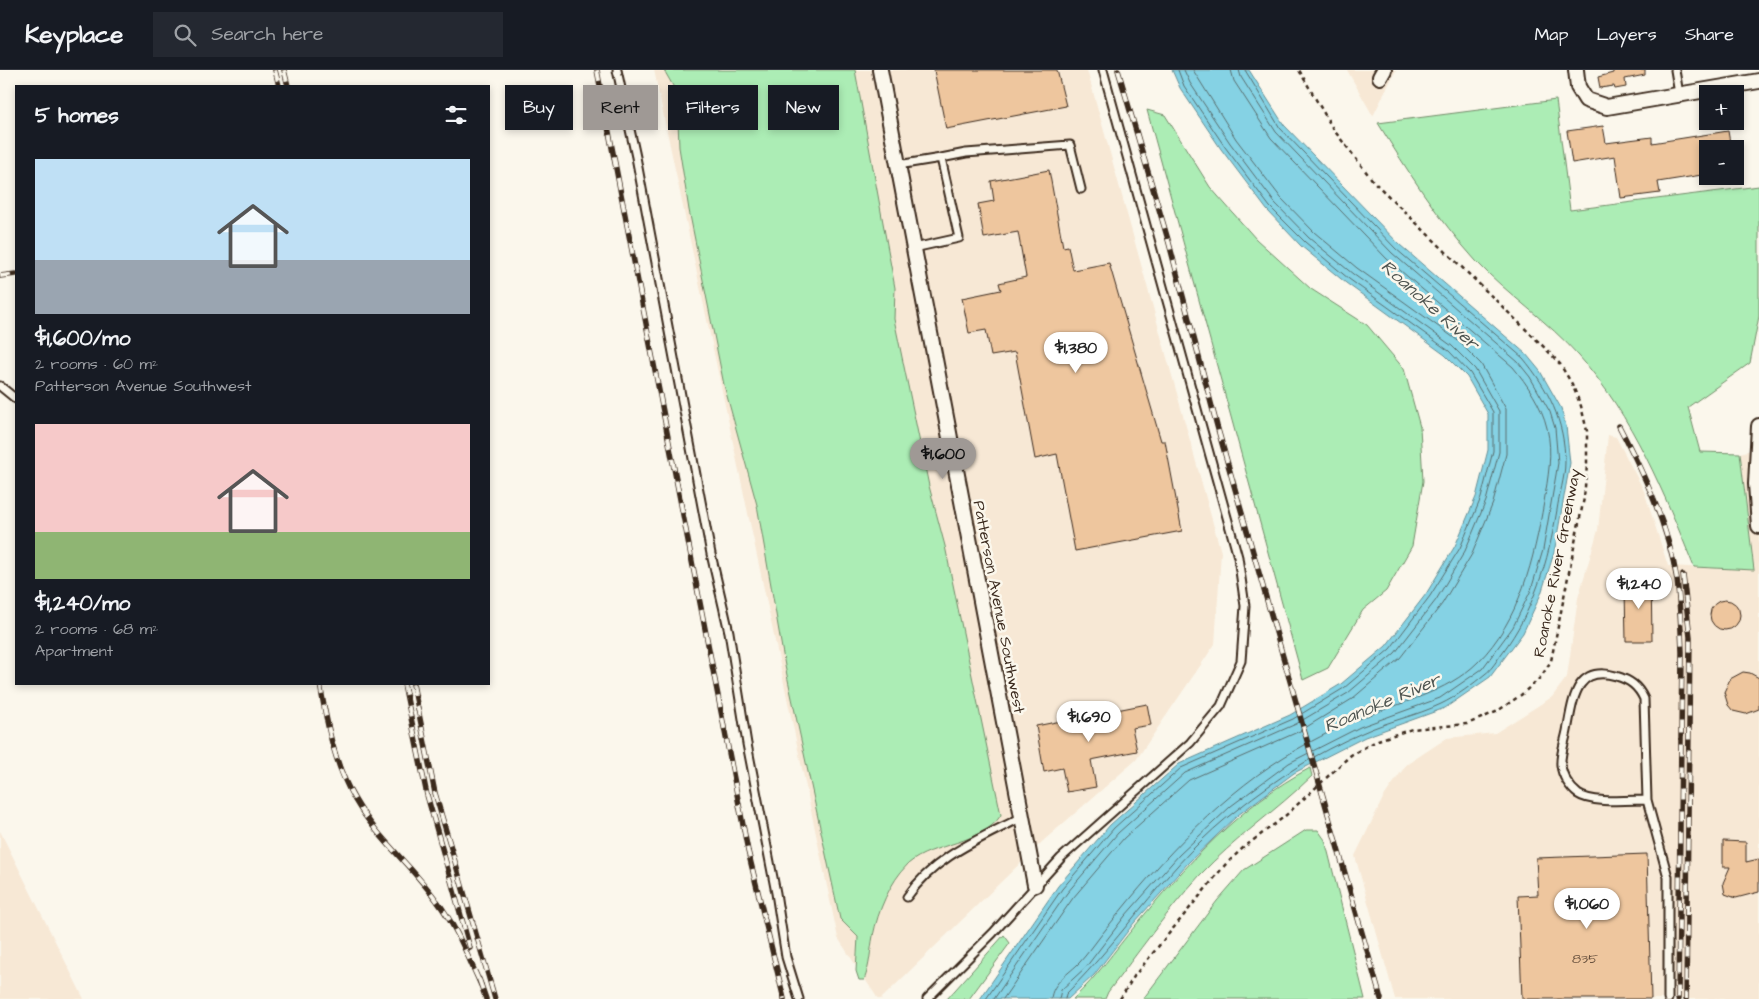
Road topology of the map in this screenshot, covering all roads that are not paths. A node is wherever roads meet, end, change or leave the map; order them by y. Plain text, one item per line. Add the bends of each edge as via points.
1 (617, 70) edge
2 (880, 70) edge
3 (1103, 70) edge
4 (1576, 70) edge
5 (1675, 70) edge
6 (1759, 81) edge
7 (1679, 94) junction
8 (941, 158) junction
9 (898, 165) junction
10 (1081, 189) dead end
11 (913, 248) junction
12 (0, 386) edge
13 (15, 398) edge
14 (1758, 433) edge
15 (1759, 526) edge
16 (1646, 800) junction
17 (1022, 817) junction
18 (1035, 885) junction
19 (907, 896) dead end
20 (799, 999) edge
21 (927, 999) edge
22 (1668, 999) edge

1 - 20 lane via 729,632 786,958
2 - 9 street, Patterson Avenue Southwest
3 - 18 lane via 1238,557 1245,606 1241,661 1221,706 1190,743
4 - 7 street via 1580,93 1596,105 1607,107
5 - 7 lane
6 - 7 street
8 - 9 lane
8 - 10 lane via 1070,145
8 - 11 lane via 959,238
9 - 11 street, Patterson Avenue Southwest
11 - 17 street, Patterson Avenue Southwest
12 - 13 lane
14 - 15 street via 1756,484
16 - 16 lane via 1644,699 1638,686 1624,678 1607,673 1592,674 1575,691 1561,764 1569,785 1580,795 1596,799
16 - 22 lane via 1668,877
17 - 18 street, Patterson Avenue Southwest
17 - 19 lane via 941,860
18 - 21 lane via 993,933

